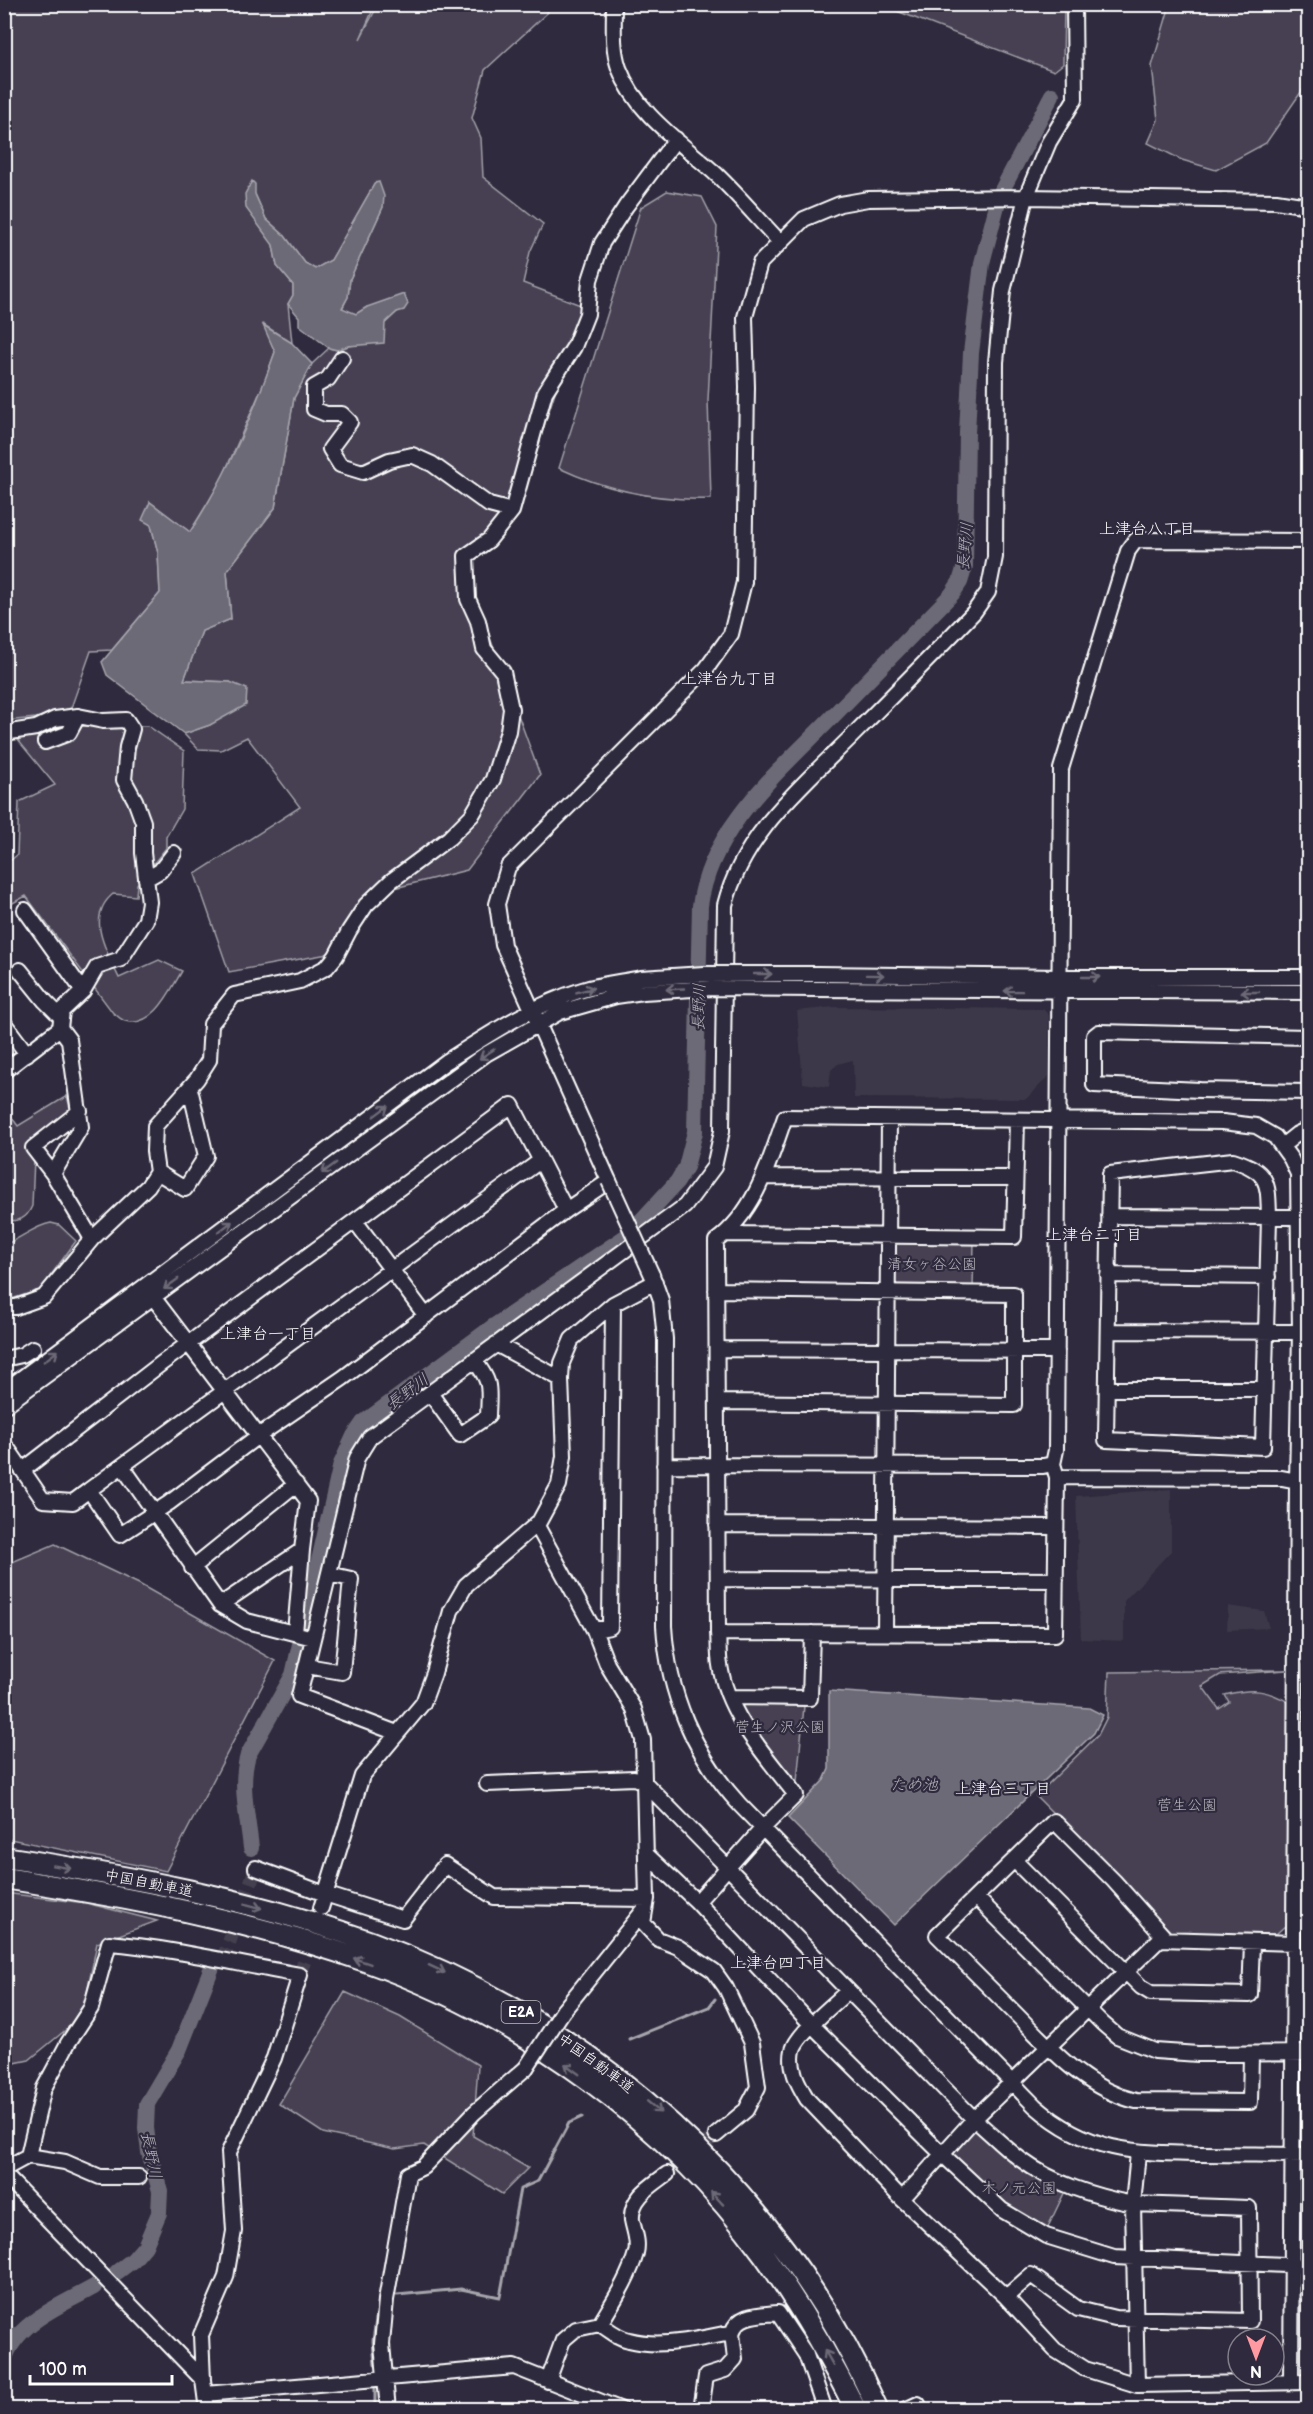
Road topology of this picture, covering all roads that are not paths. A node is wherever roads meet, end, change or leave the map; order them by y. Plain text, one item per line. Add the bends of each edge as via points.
1 (614, 4) edge
2 (1074, 4) edge
3 (676, 139) junction
4 (1026, 197) junction
5 (1308, 206) edge
6 (780, 242) junction
7 (342, 358) dead end
8 (512, 511) junction
9 (1308, 541) edge
10 (78, 716) junction
11 (4, 733) edge
12 (45, 742) dead end
13 (174, 853) dead end
14 (146, 879) junction
15 (25, 910) dead end
16 (20, 970) dead end
17 (1308, 977) edge
18 (1060, 984) junction
19 (642, 985) junction
20 (83, 991) junction
21 (1308, 992) edge
22 (531, 1011) junction
23 (61, 1022) junction
24 (4, 1023) edge
25 (537, 1025) junction
26 (1308, 1037) edge
27 (27, 1054) junction
28 (4, 1071) edge
29 (190, 1089) junction
30 (1308, 1092) edge
31 (80, 1111) junction
32 (889, 1119) junction
33 (1017, 1119) junction
34 (1058, 1121) junction
35 (1308, 1129) edge
36 (1282, 1146) junction
37 (540, 1161) junction
38 (157, 1172) junction
39 (53, 1174) junction
40 (765, 1177) junction
41 (888, 1177) junction
42 (1016, 1178) junction
43 (609, 1181) junction
44 (566, 1210) junction
45 (1109, 1216) junction
46 (1299, 1217) junction
47 (1269, 1218) junction
48 (355, 1221) junction
49 (727, 1233) junction
50 (888, 1236) junction
51 (92, 1239) junction
52 (392, 1268) junction
53 (1108, 1275) junction
54 (1268, 1277) junction
55 (653, 1278) junction
56 (716, 1290) junction
57 (887, 1292) junction
58 (153, 1297) junction
59 (614, 1304) junction
60 (4, 1307) edge
61 (426, 1316) junction
62 (1108, 1331) junction
63 (1266, 1332) junction
64 (1304, 1332) edge
65 (496, 1344) junction
66 (190, 1345) junction
67 (33, 1348) dead end
68 (717, 1349) junction
69 (887, 1350) junction
70 (1014, 1351) junction
71 (1057, 1351) junction
72 (4, 1359) edge
73 (474, 1360) junction
74 (561, 1380) junction
75 (1107, 1389) junction
76 (1264, 1389) junction
77 (4, 1391) edge
78 (224, 1391) junction
79 (430, 1393) junction
80 (717, 1402) junction
81 (887, 1404) junction
82 (4, 1406) edge
83 (258, 1436) junction
84 (6, 1448) edge
85 (664, 1465) junction
86 (717, 1465) junction
87 (886, 1465) junction
88 (122, 1466) junction
89 (23, 1470) junction
90 (1055, 1470) junction
91 (1303, 1481) edge
92 (296, 1484) junction
93 (89, 1490) junction
94 (154, 1513) junction
95 (536, 1524) junction
96 (717, 1524) junction
97 (886, 1526) junction
98 (1055, 1527) junction
99 (302, 1550) junction
100 (192, 1568) junction
101 (329, 1574) junction
102 (718, 1579) junction
103 (886, 1579) junction
104 (1056, 1581) junction
105 (220, 1605) junction
106 (594, 1630) junction
107 (295, 1633) junction
108 (718, 1633) junction
109 (812, 1633) junction
110 (885, 1633) junction
111 (313, 1638) junction
112 (1302, 1658) edge
113 (306, 1666) junction
114 (729, 1697) junction
115 (397, 1733) junction
116 (1302, 1771) edge
117 (644, 1782) junction
118 (487, 1785) dead end
119 (763, 1828) junction
120 (646, 1854) junction
121 (4, 1857) edge
122 (1015, 1861) junction
123 (727, 1867) junction
124 (256, 1868) dead end
125 (4, 1878) edge
126 (976, 1897) junction
127 (323, 1901) junction
128 (697, 1902) junction
129 (647, 1903) junction
130 (1160, 1939) junction
131 (1251, 1943) junction
132 (1294, 1943) junction
133 (1126, 1972) junction
134 (847, 1992) junction
135 (1088, 2009) junction
136 (812, 2024) junction
137 (1049, 2048) junction
138 (1308, 2053) edge
139 (1251, 2055) junction
140 (1294, 2055) junction
141 (1013, 2083) junction
142 (974, 2119) junction
143 (716, 2135) tunnel mouth
144 (1138, 2153) junction
145 (943, 2155) junction
146 (1292, 2155) junction
147 (1308, 2155) edge
148 (28, 2156) junction
149 (4, 2172) edge
150 (667, 2174) tunnel mouth
151 (139, 2177) dead end
152 (902, 2199) junction
153 (1133, 2204) junction
154 (1133, 2259) junction
155 (1249, 2264) junction
156 (1292, 2266) junction
157 (1308, 2266) edge
158 (1006, 2297) junction
159 (1135, 2318) junction
160 (600, 2324) junction
161 (732, 2333) junction
162 (385, 2377) junction
163 (203, 2380) junction
164 (548, 2380) junction
165 (1291, 2382) junction
166 (1308, 2382) edge
167 (1137, 2385) junction
168 (205, 2394) junction
169 (207, 2409) edge
170 (388, 2409) edge
171 (622, 2409) edge
172 (701, 2409) edge
173 (825, 2409) edge
174 (856, 2409) edge
175 (878, 2409) edge

1 - 3 street via 614,49 620,69 649,114
2 - 4 street via 1074,99 1048,142
3 - 6 street
3 - 8 street via 602,243 590,280 587,314 574,347 544,392
4 - 5 street via 1276,201
4 - 6 street via 840,204 804,219
4 - 65 street via 1003,291 996,362 995,557 988,592 974,612 768,821 735,872 725,905 722,1131 714,1167 685,1206
6 - 22 street via 760,263 745,317 744,582 731,634 706,669 508,867 497,904 502,945
7 - 8 street via 328,379 314,387 314,409 342,414 350,422 330,449 340,465 363,472 412,455 432,464 489,505
8 - 29 street via 489,540 466,556 468,599 484,649 503,672 511,709 493,779 472,815 449,838 391,880 366,905 327,967 300,981 234,994 211,1024 209,1060
9 - 18 street via 1136,540 1128,550 1062,769
10 - 11 street
10 - 12 street via 69,733
10 - 14 street via 126,720 132,729 124,780 142,822
13 - 14 street via 160,871
14 - 20 street via 146,920 121,958 97,967
15 - 20 street
16 - 23 street
18 -> 17 street
18 -> 19 street, bridge via 818,989
19 -> 18 street, bridge via 704,974 817,974
21 -> 18 street
18 - 34 street
22 -> 19 street via 584,989
19 - 25 street via 560,1012
20 - 23 street via 62,1011
22 - 25 street
77 -> 22 street via 447,1061
23 - 27 street
23 - 31 street via 69,1040
24 - 27 street
25 - 43 street
25 -> 58 street via 486,1054
26 - 30 street via 1099,1032 1094,1036 1094,1085
27 - 28 street
29 - 38 street via 155,1126
29 - 38 street via 206,1156 185,1189
31 - 39 street via 81,1127
31 - 39 street via 33,1148
32 - 33 street
32 - 40 street via 785,1117
32 - 41 street
33 - 34 street
33 - 42 street
34 - 36 street via 1223,1122 1256,1126
34 - 71 street
35 - 36 street
36 - 46 street via 1298,1174
37 - 44 street
37 - 48 street via 512,1105
37 - 52 street
38 - 51 street via 148,1186
39 - 51 street
40 - 41 street
40 - 49 street
41 - 42 street
41 - 50 street
42 - 50 street via 1014,1237
43 - 44 street
43 - 55 street, bridge
44 - 61 street
45 - 47 street
45 - 47 street via 1110,1174 1233,1160 1252,1166 1268,1184
45 - 53 street
46 - 47 street
46 - 64 street
47 - 54 street
48 - 52 street
48 - 66 street
49 - 50 street
49 - 56 street via 716,1241
50 - 57 street
51 - 60 street via 44,1297
52 - 61 street
52 - 78 street
53 - 54 street
53 - 62 street
54 - 63 street
55 - 59 street
55 - 85 street via 665,1324
56 - 57 street
56 - 68 street
57 - 69 street
57 - 70 street via 1014,1294
58 - 66 street
58 - 82 street
59 - 74 street via 572,1339 562,1363
59 - 106 street via 610,1627
61 - 83 street
62 - 63 street
62 - 75 street
63 - 64 street
63 - 76 street
64 - 91 street
65 - 73 street
65 - 74 street
66 - 78 street
66 - 89 street
67 - 72 street
68 - 69 street
68 - 80 street
69 - 70 street
69 - 81 street
70 - 71 street
70 - 81 street via 1014,1405
71 - 90 street
73 - 79 street
73 - 79 street via 487,1377 488,1416 460,1435
74 - 95 street via 564,1456 559,1485
75 - 76 street
75 - 76 street via 1106,1440 1263,1447
78 - 83 street
78 - 88 street
79 - 101 street via 370,1437 357,1458
80 - 81 street
80 - 86 street
81 - 87 street
83 - 92 street
83 - 94 street
84 - 89 street
85 - 86 street
85 - 119 street via 664,1626 672,1683 706,1761 730,1795
86 - 87 street
86 - 96 street
87 - 90 street via 1043,1466
87 - 97 street
88 - 93 street
88 - 94 street
89 - 93 street via 43,1500 73,1502
90 - 91 street
90 - 98 street
91 - 112 street
92 - 99 street via 308,1501
92 - 100 street
93 - 94 street via 120,1535
94 - 100 street
95 - 106 street
95 - 115 street via 466,1585 451,1611 423,1702
96 - 97 street
96 - 102 street
97 - 98 street
97 - 103 street
98 - 104 street
99 - 105 street
99 - 107 street
100 - 105 street
101 - 111 street
101 - 113 street via 351,1579 342,1672
102 - 103 street
102 - 108 street
103 - 104 street
103 - 110 street
104 - 110 street via 1055,1634
105 - 107 street via 247,1621
106 - 117 street via 607,1664 634,1709 643,1740
107 - 111 street
108 - 109 street
108 - 114 street via 720,1666
109 - 110 street
109 - 114 street via 810,1698
111 - 113 street
112 - 116 street
113 - 115 street via 299,1696
114 - 119 street via 743,1723 796,1795
115 - 127 street via 362,1776
116 - 132 street
117 - 118 street via 634,1778
117 - 120 street
117 - 123 street
119 - 123 street
119 - 141 street
120 - 128 street
120 - 129 street
121 -> 175 highway, 中国自動車道 / E2A via 194,1892 311,1922 424,1963 527,2015 621,2079 664,2116 745,2198 821,2302
122 - 126 street
122 - 130 street via 1054,1821 1121,1889 1163,1936
122 - 133 street
123 - 128 street
123 - 134 street
124 - 127 street
174 -> 125 highway, 中国自動車道 / E2A via 802,2311 764,2254 728,2210 648,2128 560,2060 427,1986 316,1945 190,1912
126 - 135 street
126 - 137 street via 937,1935
127 - 129 street via 403,1919 445,1865 494,1897
128 - 136 street
129 - 143 street via 643,1923 658,1940 678,1947 714,1971 752,2043 758,2086 746,2110
129 - 162 street, bridge via 563,2011 526,2068 474,2113 423,2168 408,2174 386,2301 382,2344
130 - 131 street
130 - 133 street
131 - 132 street
131 - 133 street via 1250,1995 1151,1993
132 - 140 street
133 - 135 street
134 - 136 street
134 - 142 street
135 - 137 street
135 - 139 street via 1117,2036 1155,2051
136 - 145 street
136 - 152 street via 793,2049 798,2084 807,2099
137 - 139 street via 1092,2083 1136,2101 1250,2102
137 - 141 street
138 - 140 street
139 - 140 street
140 - 146 street
141 - 142 street
141 - 144 street via 1043,2113 1076,2135
142 - 145 street
142 - 153 street via 1021,2159 1067,2186
144 - 146 street
144 - 153 street
145 - 152 street
145 - 154 street via 1002,2210 1047,2236 1098,2254
146 - 147 street
146 - 156 street
148 - 149 street
148 - 151 street via 65,2162 100,2177
148 - 163 street via 44,2088 91,2008 109,1943 155,1947 300,1975 274,2058 229,2152 234,2231 226,2277 201,2336
149 - 163 street
150 - 160 street via 639,2196 634,2205 636,2251
152 - 158 street
153 - 154 street
153 - 155 street via 1250,2208
154 - 155 street
154 - 159 street
155 - 156 street
155 - 159 street via 1250,2320
156 - 157 street
156 - 165 street
158 - 159 street via 1032,2275 1078,2309 1115,2318
158 - 167 street via 1054,2350 1085,2369
159 - 167 street
160 - 161 street via 628,2340 668,2345
160 - 164 street via 576,2329 563,2340
161 - 172 street via 735,2359 725,2370 706,2376
161 - 173 street via 735,2325 749,2316 778,2313 806,2355
162 - 164 street via 514,2367
162 - 168 street
162 - 170 street
163 - 168 street
164 - 171 street
165 - 166 street
165 - 167 street
168 - 169 street

